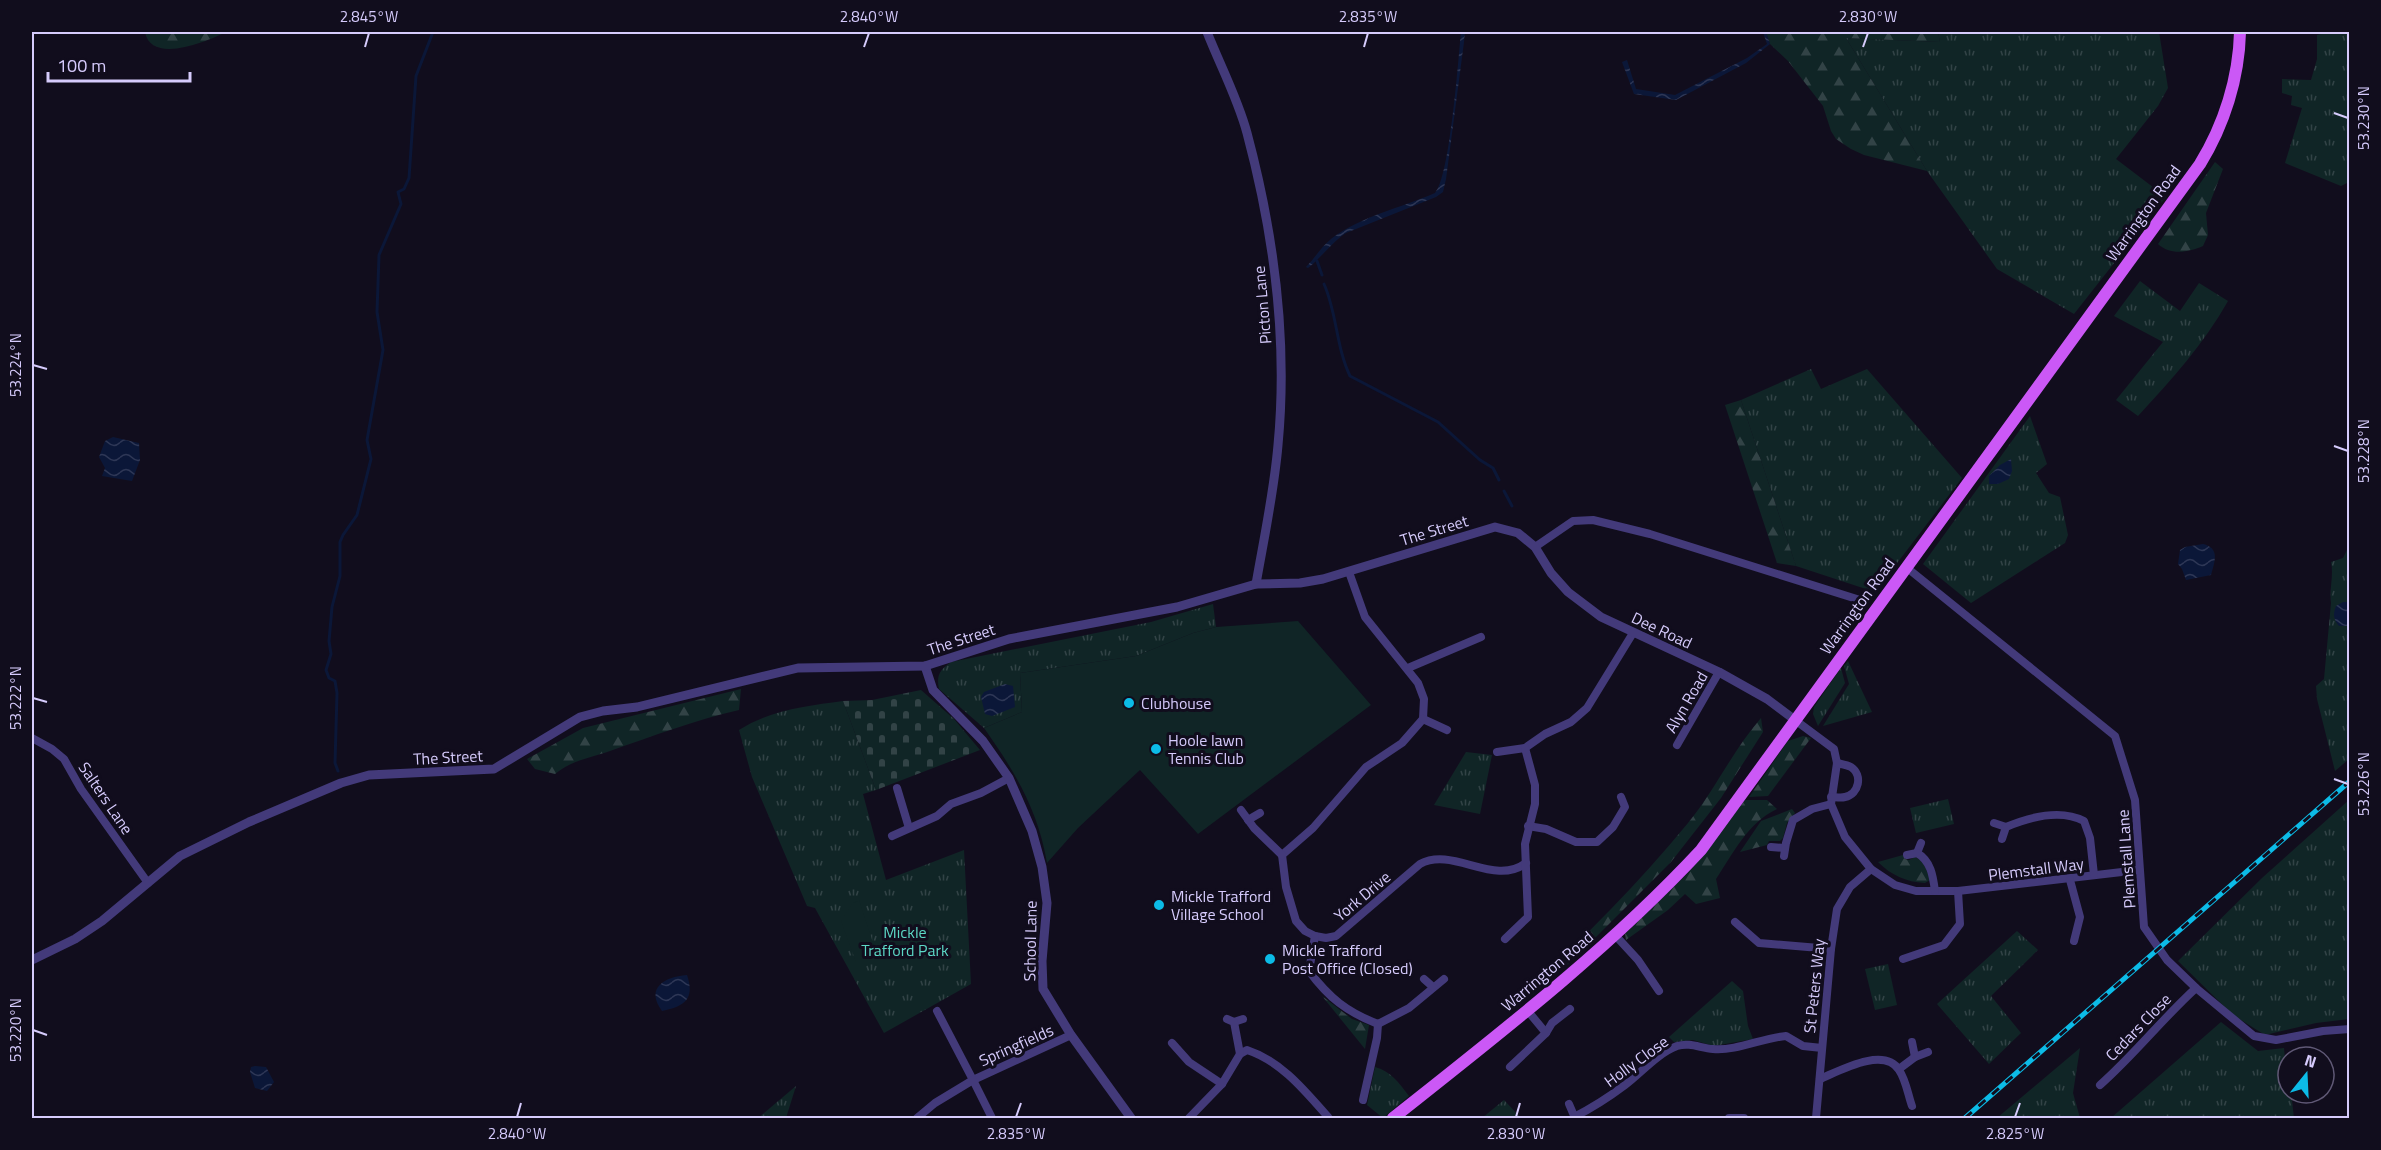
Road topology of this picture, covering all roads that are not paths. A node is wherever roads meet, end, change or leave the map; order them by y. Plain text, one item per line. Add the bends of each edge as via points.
1 (1207, 32) edge
2 (2240, 32) edge
3 (1535, 547) junction
4 (1906, 567) junction
5 (1349, 572) junction
6 (1256, 584) junction
7 (1860, 600) dead end
8 (1633, 633) junction
9 (1481, 638) dead end
10 (925, 666) junction
11 (1408, 668) junction
12 (1719, 672) junction
13 (1423, 719) junction
14 (1795, 720) junction
15 (1447, 730) dead end
16 (32, 738) edge
17 (1677, 745) dead end
18 (1525, 748) junction
19 (1497, 752) dead end
20 (1837, 763) junction
21 (1009, 778) junction
22 (897, 788) dead end
23 (1621, 797) dead end
24 (1831, 801) junction
25 (1241, 810) dead end
26 (1260, 813) dead end
27 (1248, 820) junction
28 (1994, 823) dead end
29 (1528, 826) junction
30 (2006, 827) junction
31 (909, 828) junction
32 (892, 836) dead end
33 (2002, 839) dead end
34 (1922, 843) dead end
35 (1771, 847) dead end
36 (1917, 853) junction
37 (1282, 855) junction
38 (1907, 855) dead end
39 (1526, 863) junction
40 (1871, 869) junction
41 (2139, 870) junction
42 (2094, 875) junction
43 (2070, 880) junction
44 (148, 883) junction
45 (1935, 891) junction
46 (1958, 891) junction
47 (2089, 915) dead end
48 (2080, 917) junction
49 (1735, 921) dead end
50 (1615, 934) junction
51 (1315, 936) junction
52 (1505, 939) dead end
53 (2074, 941) dead end
54 (1831, 949) junction
55 (1903, 959) dead end
56 (32, 960) edge
57 (1424, 979) dead end
58 (1444, 979) dead end
59 (1433, 987) junction
60 (2196, 988) junction
61 (1659, 992) dead end
62 (1570, 1009) dead end
63 (1527, 1010) junction
64 (937, 1011) dead end
65 (1243, 1019) dead end
66 (1378, 1024) junction
67 (2349, 1029) edge
68 (1546, 1033) junction
69 (1071, 1035) junction
70 (1912, 1042) dead end
71 (1172, 1043) dead end
72 (1822, 1048) junction
73 (1928, 1052) dead end
74 (1239, 1054) junction
75 (1915, 1057) junction
76 (1510, 1067) dead end
77 (1899, 1069) junction
78 (1820, 1079) junction
79 (973, 1080) junction
80 (1222, 1084) junction
81 (2100, 1084) dead end
82 (1363, 1100) dead end
83 (1569, 1104) dead end
84 (1912, 1106) dead end
85 (1574, 1118) edge
86 (917, 1119) edge
87 (992, 1119) edge
88 (1131, 1119) edge
89 (1189, 1119) edge
90 (1327, 1119) edge
91 (1393, 1119) edge
92 (1729, 1119) edge
93 (1744, 1119) edge
94 (1816, 1119) edge

1 - 6 street, Picton Lane via 1246,131 1271,237 1280,337 1278,442
2 - 4 main road, Warrington Road via 2238,59 2223,117 2200,164
3 - 5 street, The Street via 1518,533 1495,527
3 - 7 street via 1574,521 1593,520
3 - 8 street, Dee Road via 1568,592 1601,617
4 - 14 main road, Warrington Road
4 - 41 street, Plemstall Lane via 2115,736 2135,800
5 - 6 street, The Street via 1300,583
5 - 11 street via 1365,616
6 - 10 street, The Street via 1177,607 1009,639
8 - 12 street, Dee Road
8 - 18 street via 1587,708 1571,722
9 - 11 street
10 - 21 street, School Lane via 933,690 983,741
10 - 44 street, The Street via 798,668 580,717 494,769 369,775 249,822 180,856
11 - 13 street via 1424,699
12 - 14 street, Dee Road
12 - 17 street, Alyn Road
13 - 15 street
13 - 37 street via 1402,743 1366,766 1313,828
14 - 20 street via 1834,749
14 - 50 main road, Warrington Road via 1701,850
16 - 44 street, Salters Lane via 64,759
18 - 19 street
18 - 29 street via 1535,804
20 - 24 street
20 - 24 street via 1851,768 1859,780 1854,793
21 - 31 street
21 - 69 street, School Lane via 1032,831 1042,867 1047,903 1043,989
22 - 31 street
23 - 29 street via 1625,807 1613,827 1597,842 1576,842
24 - 35 street via 1793,820 1785,852
24 - 40 street, Plemstall Way via 1845,837
25 - 27 street
26 - 27 street
27 - 37 street
28 - 30 street
29 - 39 street
30 - 33 street
30 - 42 street via 2050,815 2073,815 2084,821 2090,838
31 - 32 street
34 - 36 street
36 - 38 street
36 - 45 street via 1931,868
37 - 51 street via 1296,921
39 - 51 street, York Drive via 1513,870 1500,870 1431,858 1336,936
39 - 52 street via 1528,918
40 - 45 street, Plemstall Way via 1895,885
40 - 54 street, St Peters Way via 1850,887 1837,909
41 - 42 street, Plemstall Way
41 - 60 street, Plemstall Lane via 2144,927 2167,960
42 - 43 street, Plemstall Way
43 - 46 street, Plemstall Way
43 - 48 street
44 - 56 street, The Street via 84,933
45 - 46 street, Plemstall Way
46 - 55 street via 1960,924 1944,945
47 - 48 street
48 - 53 street
49 - 54 street via 1759,943
50 - 61 street
50 - 63 main road, Warrington Road
51 - 66 street via 1309,971 1340,1005
54 - 72 street, St Peters Way
57 - 59 street
58 - 59 street
59 - 66 street via 1409,1008
60 - 67 street, Plemstall Lane via 2254,1036 2276,1040
60 - 81 street, Cedars Close
62 - 68 street
63 - 68 street
63 - 91 main road, Warrington Road
64 - 79 street, Springfields
65 - 74 street via 1230,1021
66 - 82 street
68 - 76 street
69 - 79 street, Springfields
69 - 88 street, School Lane
70 - 75 street
71 - 80 street via 1189,1062
72 - 78 street, St Peters Way
72 - 85 street, Holly Close via 1803,1046 1786,1036 1725,1049 1677,1046
73 - 75 street
74 - 80 street
74 - 90 street via 1247,1050 1257,1053 1295,1079
75 - 77 street
77 - 78 street via 1888,1062 1873,1060
77 - 84 street
78 - 94 street, St Peters Way
79 - 86 street, Springfields
79 - 87 street, Springfields
80 - 89 street
83 - 85 street, Holly Close
92 - 93 street

